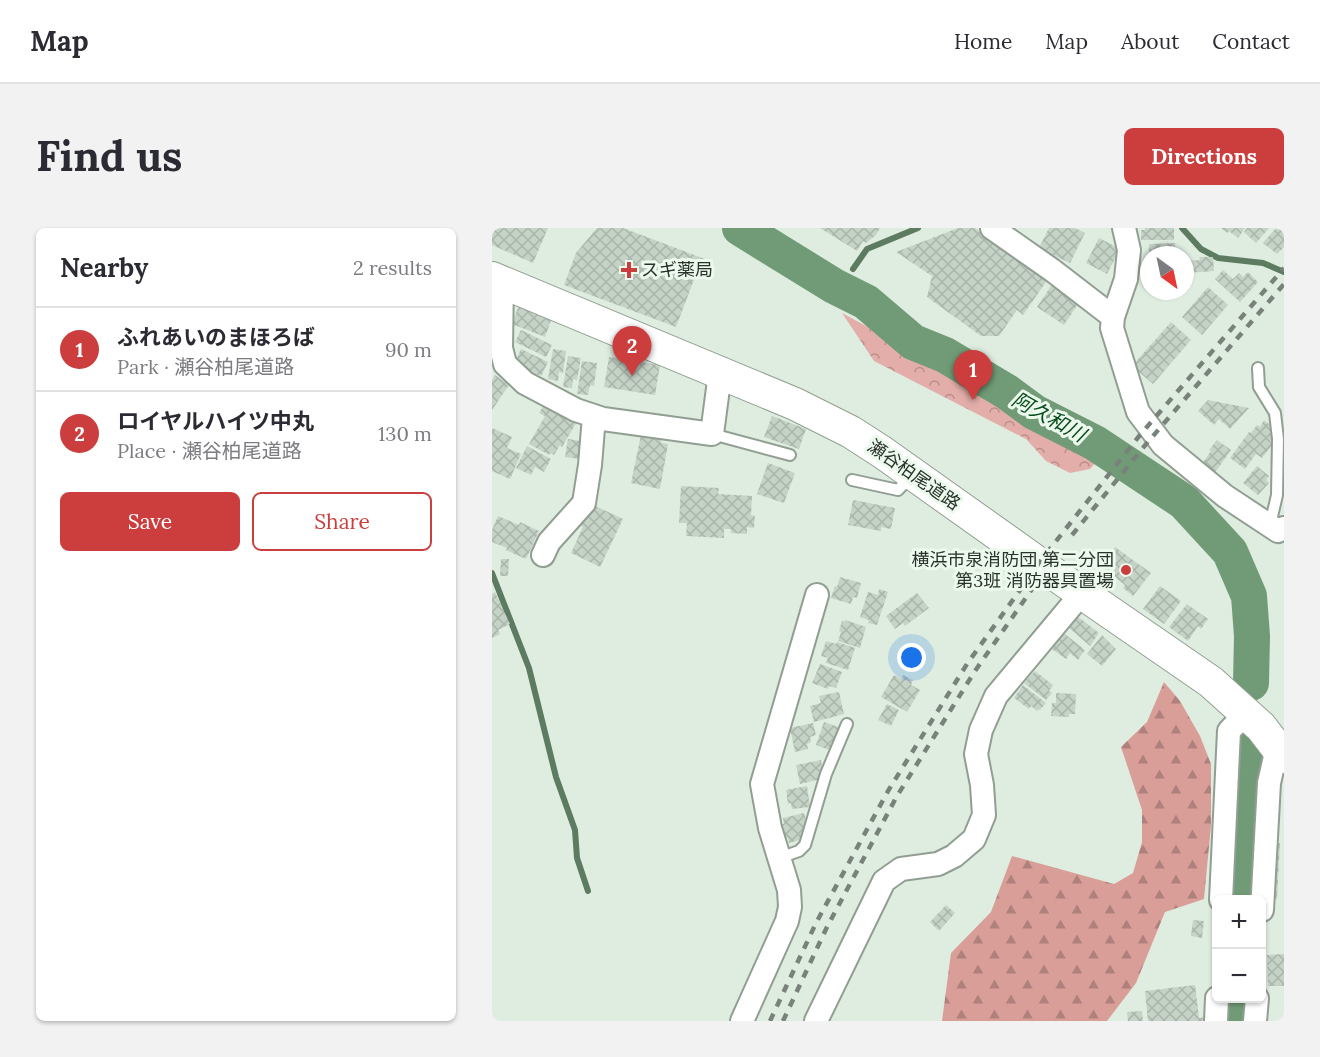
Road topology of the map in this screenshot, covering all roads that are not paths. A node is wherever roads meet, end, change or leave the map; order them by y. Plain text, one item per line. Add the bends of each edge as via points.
1 (992, 228) edge
2 (1124, 228) edge
3 (497, 280) edge
4 (1113, 317) junction
5 (496, 354) edge
6 (1258, 368) dead end
7 (720, 373) junction
8 (594, 416) junction
9 (712, 434) junction
10 (790, 455) dead end
11 (913, 473) junction
12 (852, 480) dead end
13 (1277, 527) edge
14 (543, 555) dead end
15 (1082, 593) junction
16 (817, 596) dead end
17 (847, 724) dead end
18 (1270, 732) edge
19 (779, 858) junction
20 (1221, 895) edge
21 (1263, 895) edge
22 (1217, 1003) edge
23 (1257, 1003) edge
24 (742, 1021) edge
25 (816, 1021) edge
26 (1216, 1021) edge
27 (1255, 1021) edge

1 - 4 street
2 - 4 street via 1129,250 1126,279
3 - 5 street
3 - 7 main road, 瀬谷柏尾道路
4 - 13 street via 1112,328 1137,412 1183,463 1225,496
5 - 8 street via 525,383
6 - 13 lane via 1259,387 1275,413
7 - 9 street
7 - 11 main road, 瀬谷柏尾道路 via 851,432
8 - 9 street
8 - 14 street via 584,503 549,542
9 - 10 lane
11 - 12 lane via 898,490
11 - 15 main road, 瀬谷柏尾道路
15 - 18 main road, 瀬谷柏尾道路 via 1211,682
15 - 25 street via 996,696 981,730 976,754 984,815 974,839 938,864 901,869 884,880
16 - 19 street via 762,784
17 - 19 lane via 826,774 806,845
18 - 20 street via 1228,730
18 - 21 street
19 - 24 street via 789,890 787,921
22 - 26 street
23 - 27 street

